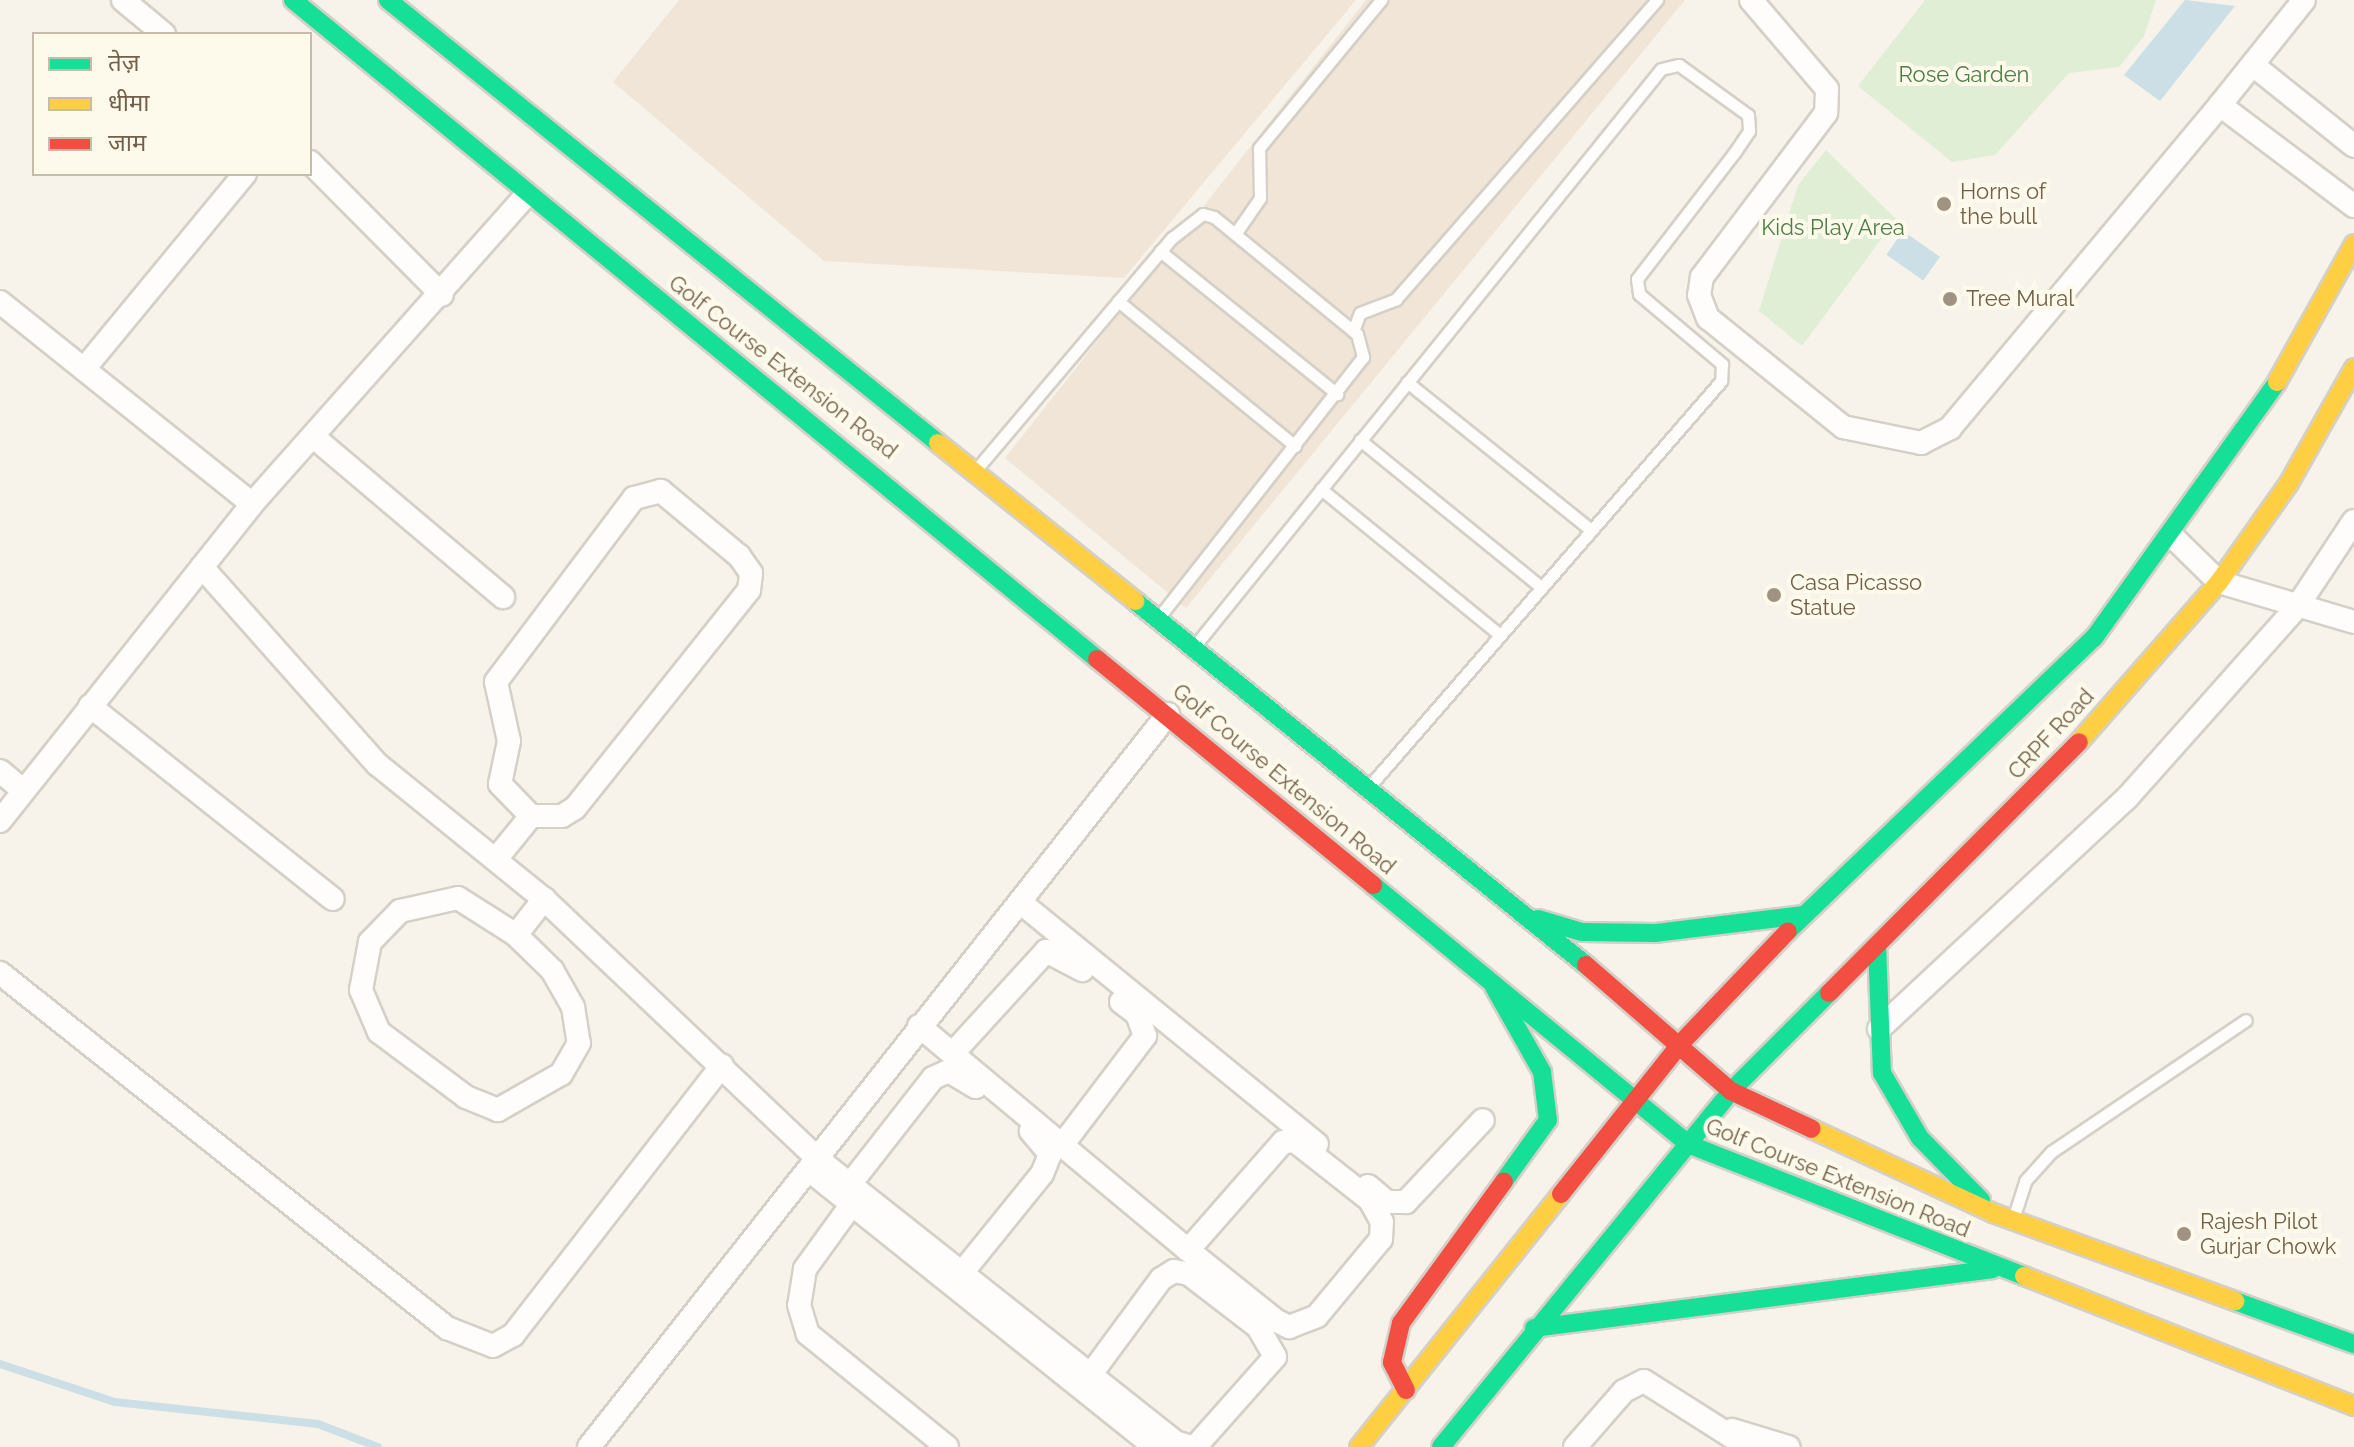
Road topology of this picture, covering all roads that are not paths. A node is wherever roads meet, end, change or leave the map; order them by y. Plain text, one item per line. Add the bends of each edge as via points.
1 (123, 0) edge
2 (293, 0) edge
3 (388, 0) edge
4 (1381, 0) edge
5 (1657, 0) edge
6 (1751, 0) edge
7 (2304, 0) edge
8 (162, 32) edge
9 (2253, 65) junction
10 (2220, 105) junction
11 (2354, 146) edge
12 (312, 164) edge
13 (243, 176) edge
14 (525, 196) junction
15 (2354, 206) edge
16 (1235, 234) junction
17 (2354, 244) edge
18 (1160, 251) junction
19 (442, 295) junction
20 (1118, 301) junction
21 (0, 302) edge
22 (1353, 331) junction
23 (2354, 368) edge
24 (84, 369) junction
25 (1407, 382) junction
26 (1337, 394) junction
27 (316, 439) junction
28 (1360, 440) junction
29 (1295, 446) junction
30 (973, 472) junction
31 (1321, 489) junction
32 (252, 504) junction
33 (1591, 530) junction
34 (2350, 535) edge
35 (2173, 537) junction
36 (202, 567) junction
37 (2219, 582) junction
38 (1541, 587) junction
39 (503, 597) dead end
40 (2297, 607) junction
41 (1157, 620) junction
42 (2354, 622) edge
43 (1500, 635) junction
44 (1193, 649) junction
45 (90, 706) junction
46 (1168, 714) junction
47 (0, 771) edge
48 (1367, 789) junction
49 (23, 790) junction
50 (531, 816) junction
51 (0, 821) edge
52 (496, 859) junction
53 (333, 899) dead end
54 (544, 899) junction
55 (1020, 902) junction
56 (1803, 915) junction
57 (1525, 916) junction
58 (516, 935) junction
59 (1877, 945) junction
60 (0, 973) edge
61 (1493, 983) junction
62 (2246, 1020) dead end
63 (919, 1026) junction
64 (1879, 1029) junction
65 (1682, 1042) junction
66 (953, 1053) junction
67 (722, 1066) junction
68 (1731, 1091) junction
69 (1638, 1098) junction
70 (1483, 1120) dead end
71 (1063, 1144) junction
72 (1690, 1145) junction
73 (814, 1164) junction
74 (852, 1194) junction
75 (1993, 1213) junction
76 (2013, 1220) junction
77 (1188, 1250) junction
78 (1998, 1268) junction
79 (965, 1269) junction
80 (2354, 1321) edge
81 (1534, 1328) junction
82 (2346, 1341) edge
83 (1091, 1374) junction
84 (1406, 1390) junction
85 (2354, 1406) edge
86 (1712, 1423) junction
87 (1450, 1444) edge
88 (589, 1447) edge
89 (947, 1447) edge
90 (1155, 1447) edge
91 (1193, 1447) edge
92 (1359, 1447) edge
93 (1575, 1447) edge
94 (1748, 1447) edge
95 (1788, 1447) edge

1 - 8 street
2 - 14 main road, Golf Course Extension Road
3 - 30 main road, Golf Course Extension Road
4 - 16 lane via 1259,148 1260,198
5 - 22 lane via 1396,299 1360,313
6 - 10 street via 1827,89 1826,113 1702,277 1699,295 1708,318 1804,398 1843,427 1883,440 1921,443 1950,428
7 - 9 street
9 - 10 street
9 - 11 street
10 - 15 street
12 - 19 street
13 - 24 street
14 - 19 street
14 - 46 main road, Golf Course Extension Road via 871,467
16 - 18 lane via 1203,214
16 - 22 lane
17 - 35 main road via 2261,412
18 - 20 lane
18 - 26 lane
19 - 27 street
20 - 29 lane
20 - 30 lane
21 - 24 street
22 - 26 lane via 1363,357
23 - 37 main road, CRPF Road via 2289,483
24 - 32 street
25 - 28 lane
25 - 33 lane
25 - 33 lane via 1661,69 1679,65 1748,115 1749,131 1637,279 1639,294 1722,364 1721,381
26 - 29 lane
27 - 32 street
27 - 39 street
28 - 31 lane
28 - 38 lane
29 - 41 lane
30 - 41 main road, Golf Course Extension Road
31 - 43 lane
31 - 44 lane
32 - 36 street
33 - 38 lane
34 - 40 street
35 - 37 street
35 - 56 main road via 2094,638
36 - 45 street
36 - 52 street via 377,764
37 - 40 street
37 - 59 main road, CRPF Road via 2067,756
38 - 43 lane
40 - 42 street
40 - 64 street via 2126,799
41 - 44 main road, Golf Course Extension Road
43 - 48 lane
44 - 48 main road, Golf Course Extension Road
45 - 49 street
45 - 53 street
46 - 55 street
46 - 61 main road, Golf Course Extension Road
47 - 49 street
48 - 57 main road, Golf Course Extension Road
49 - 51 street
50 - 50 street via 562,816 575,808 749,590 751,573 739,556 661,491 634,498 496,682 509,741 500,784
50 - 52 street
52 - 54 street
54 - 58 street
54 - 67 street
55 - 63 street
55 - 70 street via 1387,1202 1417,1195
56 - 57 main road via 1655,933 1582,932
56 - 65 main road
57 - 65 main road, Golf Course Extension Road
58 - 58 street via 458,898 400,911 370,942 361,990 379,1032 466,1097 498,1110 561,1074 579,1043 573,1007 552,970
59 - 64 main road
59 - 68 main road, CRPF Road
60 - 67 street via 447,1328 493,1346 513,1335
61 - 69 main road, Golf Course Extension Road
61 - 84 main road via 1496,1002 1542,1072 1548,1120 1401,1323 1392,1362
62 - 76 lane via 2051,1152 2025,1181
63 - 66 street
63 - 73 street
64 - 75 main road via 1882,1073 1920,1138
65 - 68 main road, Golf Course Extension Road
65 - 69 main road
66 - 71 street
66 - 71 street via 1046,951 1066,956 1137,1014 1145,1036 1136,1053
67 - 73 street
68 - 72 main road, CRPF Road
68 - 75 main road, Golf Course Extension Road
69 - 72 main road, Golf Course Extension Road
69 - 84 main road
71 - 77 street
72 - 78 main road, Golf Course Extension Road
72 - 81 main road, CRPF Road
73 - 74 street
73 - 88 street
74 - 79 street
74 - 79 street via 933,1078 949,1071 966,1079 1050,1154 1042,1174
74 - 89 street via 805,1269 799,1305 808,1334
74 - 90 street
75 - 76 main road, Golf Course Extension Road
76 - 82 main road, Golf Course Extension Road
77 - 77 street via 1275,1320 1299,1328 1381,1239 1382,1222 1370,1200 1295,1141 1283,1142
78 - 81 main road
78 - 85 main road, Golf Course Extension Road
79 - 83 street
80 - 82 lane
81 - 87 main road, CRPF Road
83 - 91 street
83 - 91 street via 1161,1279 1174,1271 1189,1274 1258,1327 1275,1357
84 - 92 main road
86 - 93 street via 1644,1381 1624,1391
86 - 94 street
86 - 95 street

